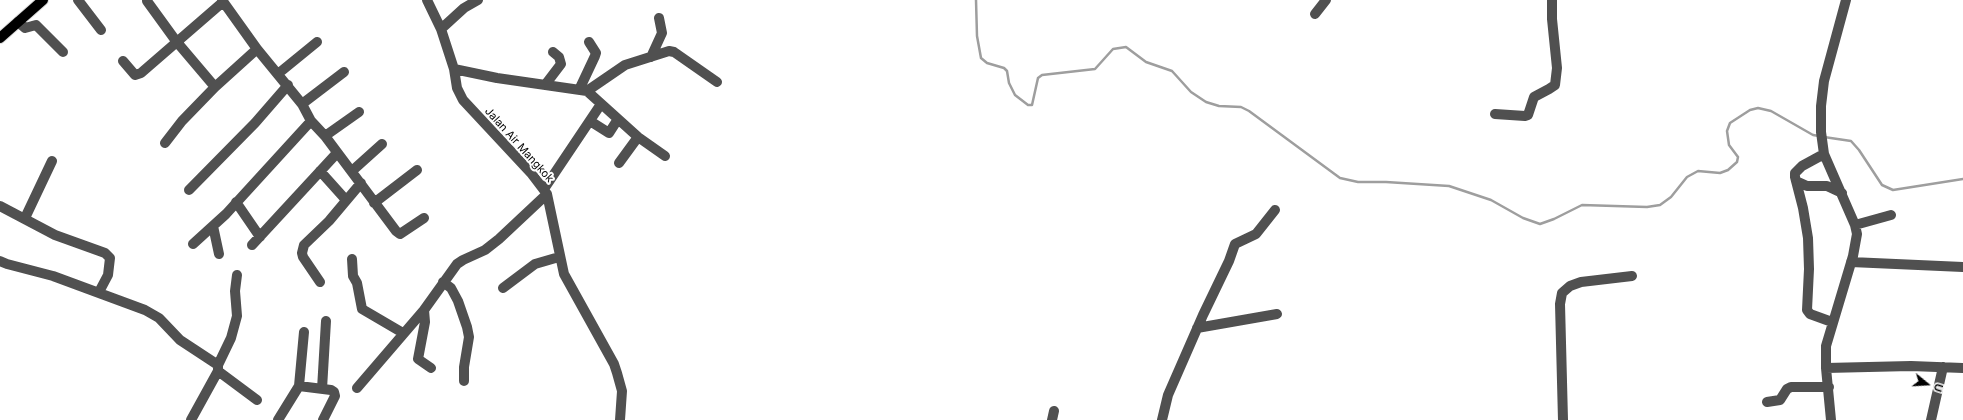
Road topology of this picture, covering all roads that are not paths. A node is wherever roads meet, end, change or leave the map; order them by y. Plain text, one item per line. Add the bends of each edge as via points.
1 (78, 0) edge
2 (427, 0) edge
3 (478, 0) edge
4 (1326, 0) edge
5 (1552, 0) edge
6 (1846, 0) edge
7 (147, 1) edge
8 (222, 1) edge
9 (37, 2) edge
10 (1315, 14) dead end
11 (659, 18) dead end
12 (18, 22) junction
13 (440, 29) junction
14 (101, 30) dead end
15 (0, 38) edge
16 (176, 41) junction
17 (317, 42) dead end
18 (589, 42) dead end
19 (257, 49) junction
20 (63, 52) dead end
21 (553, 52) dead end
22 (651, 57) junction
23 (124, 61) dead end
24 (454, 69) junction
25 (344, 72) dead end
26 (279, 73) junction
27 (717, 82) dead end
28 (288, 85) junction
29 (545, 85) junction
30 (215, 87) junction
31 (583, 91) junction
32 (302, 104) junction
33 (601, 104) junction
34 (359, 112) dead end
35 (1495, 114) dead end
36 (618, 119) junction
37 (311, 121) junction
38 (590, 121) junction
39 (325, 136) junction
40 (638, 137) junction
41 (165, 143) dead end
42 (382, 144) dead end
43 (1823, 150) junction
44 (337, 153) junction
45 (665, 156) dead end
46 (52, 161) dead end
47 (619, 163) dead end
48 (418, 170) dead end
49 (320, 171) junction
50 (352, 171) junction
51 (1796, 181) junction
52 (361, 183) junction
53 (189, 190) dead end
54 (545, 192) junction
55 (1842, 193) junction
56 (346, 200) junction
57 (236, 202) junction
58 (374, 203) junction
59 (0, 206) edge
60 (1275, 210) dead end
61 (1891, 215) dead end
62 (24, 218) junction
63 (424, 218) dead end
64 (1855, 225) junction
65 (212, 226) junction
66 (260, 237) junction
67 (193, 244) dead end
68 (252, 245) dead end
69 (219, 254) dead end
70 (559, 257) junction
71 (352, 259) dead end
72 (0, 261) edge
73 (1851, 262) junction
74 (1963, 267) edge
75 (237, 275) dead end
76 (1632, 276) dead end
77 (320, 282) dead end
78 (443, 282) junction
79 (503, 288) dead end
80 (99, 292) junction
81 (424, 310) junction
82 (1277, 314) dead end
83 (326, 321) dead end
84 (1832, 322) junction
85 (1196, 328) junction
86 (304, 332) dead end
87 (403, 333) junction
88 (1943, 367) junction
89 (218, 368) junction
90 (431, 368) dead end
91 (1826, 368) junction
92 (1963, 368) edge
93 (464, 381) dead end
94 (299, 386) junction
95 (1829, 387) junction
96 (357, 388) dead end
97 (322, 389) junction
98 (257, 400) dead end
99 (1767, 402) dead end
100 (191, 420) edge
101 (278, 420) edge
102 (323, 420) edge
103 (620, 420) edge
104 (1162, 420) edge
105 (1563, 420) edge
106 (1832, 420) edge
107 (1930, 420) edge

1 - 14 street
2 - 13 street, Jalan Air Mangkok
3 - 13 street via 464,8
4 - 10 street
5 - 35 street via 1557,68 1555,85 1534,97 1528,115
6 - 43 street via 1824,82 1821,132
7 - 16 street
8 - 16 street
8 - 19 street
9 - 12 main road
11 - 22 street via 662,33
12 - 15 main road
12 - 20 street via 25,28 36,25
13 - 24 street, Jalan Air Mangkok
16 - 23 street via 141,73 134,74
16 - 30 street
17 - 26 street
18 - 31 street via 596,53
19 - 26 street
19 - 30 street
21 - 29 street via 562,64
22 - 27 street via 664,52 674,52
22 - 31 street via 625,65
24 - 29 street
24 - 54 street, Jalan Air Mangkok via 457,88 463,100 531,173
25 - 32 street
26 - 28 street
28 - 32 street
28 - 53 street via 255,123
29 - 31 street
30 - 41 street
31 - 33 street
32 - 37 street
33 - 36 street
33 - 38 street
34 - 39 street
36 - 38 street via 609,133
36 - 40 street
37 - 39 street
37 - 57 street
38 - 54 street
39 - 44 street
40 - 45 street
40 - 47 street
42 - 50 street
43 - 51 street via 1795,173
43 - 55 street
44 - 49 street
44 - 50 street
46 - 62 street
48 - 58 street
49 - 56 street
49 - 66 street
50 - 52 street
51 - 55 street via 1807,186 1827,186
51 - 84 street via 1808,238 1807,310 1810,314
52 - 56 street
52 - 58 street
54 - 70 street, Jalan Air Mangkok
54 - 78 street via 499,239 485,250 457,264
55 - 64 street
56 - 77 street via 304,245 303,257
57 - 65 street
57 - 66 street
58 - 63 street via 400,234
59 - 62 street
60 - 85 street via 1256,234 1235,244
61 - 64 street
62 - 80 street via 55,234 105,253 110,258 108,275
64 - 73 street via 1857,234
65 - 67 street
65 - 69 street
66 - 68 street
70 - 79 street via 535,264
70 - 103 street, Jalan Air Mangkok via 570,286 614,364 622,391
71 - 87 street via 353,276 362,308
72 - 80 street
73 - 74 street
73 - 84 street
75 - 89 street via 237,316
76 - 105 street via 1581,282 1570,286 1562,293 1560,304
78 - 81 street
78 - 93 street via 451,288 465,317 469,337
80 - 89 street via 159,318 180,340
81 - 87 street
81 - 90 street via 425,322 418,359
82 - 85 street
83 - 97 street
84 - 91 street via 1826,346
85 - 104 street via 1168,395
86 - 94 street
87 - 96 street
88 - 91 street
88 - 92 street
88 - 107 street
89 - 98 street
89 - 100 street
91 - 95 street
94 - 97 street
94 - 101 street
95 - 99 street via 1791,388 1780,400
95 - 106 street
97 - 102 street via 331,390 335,396

